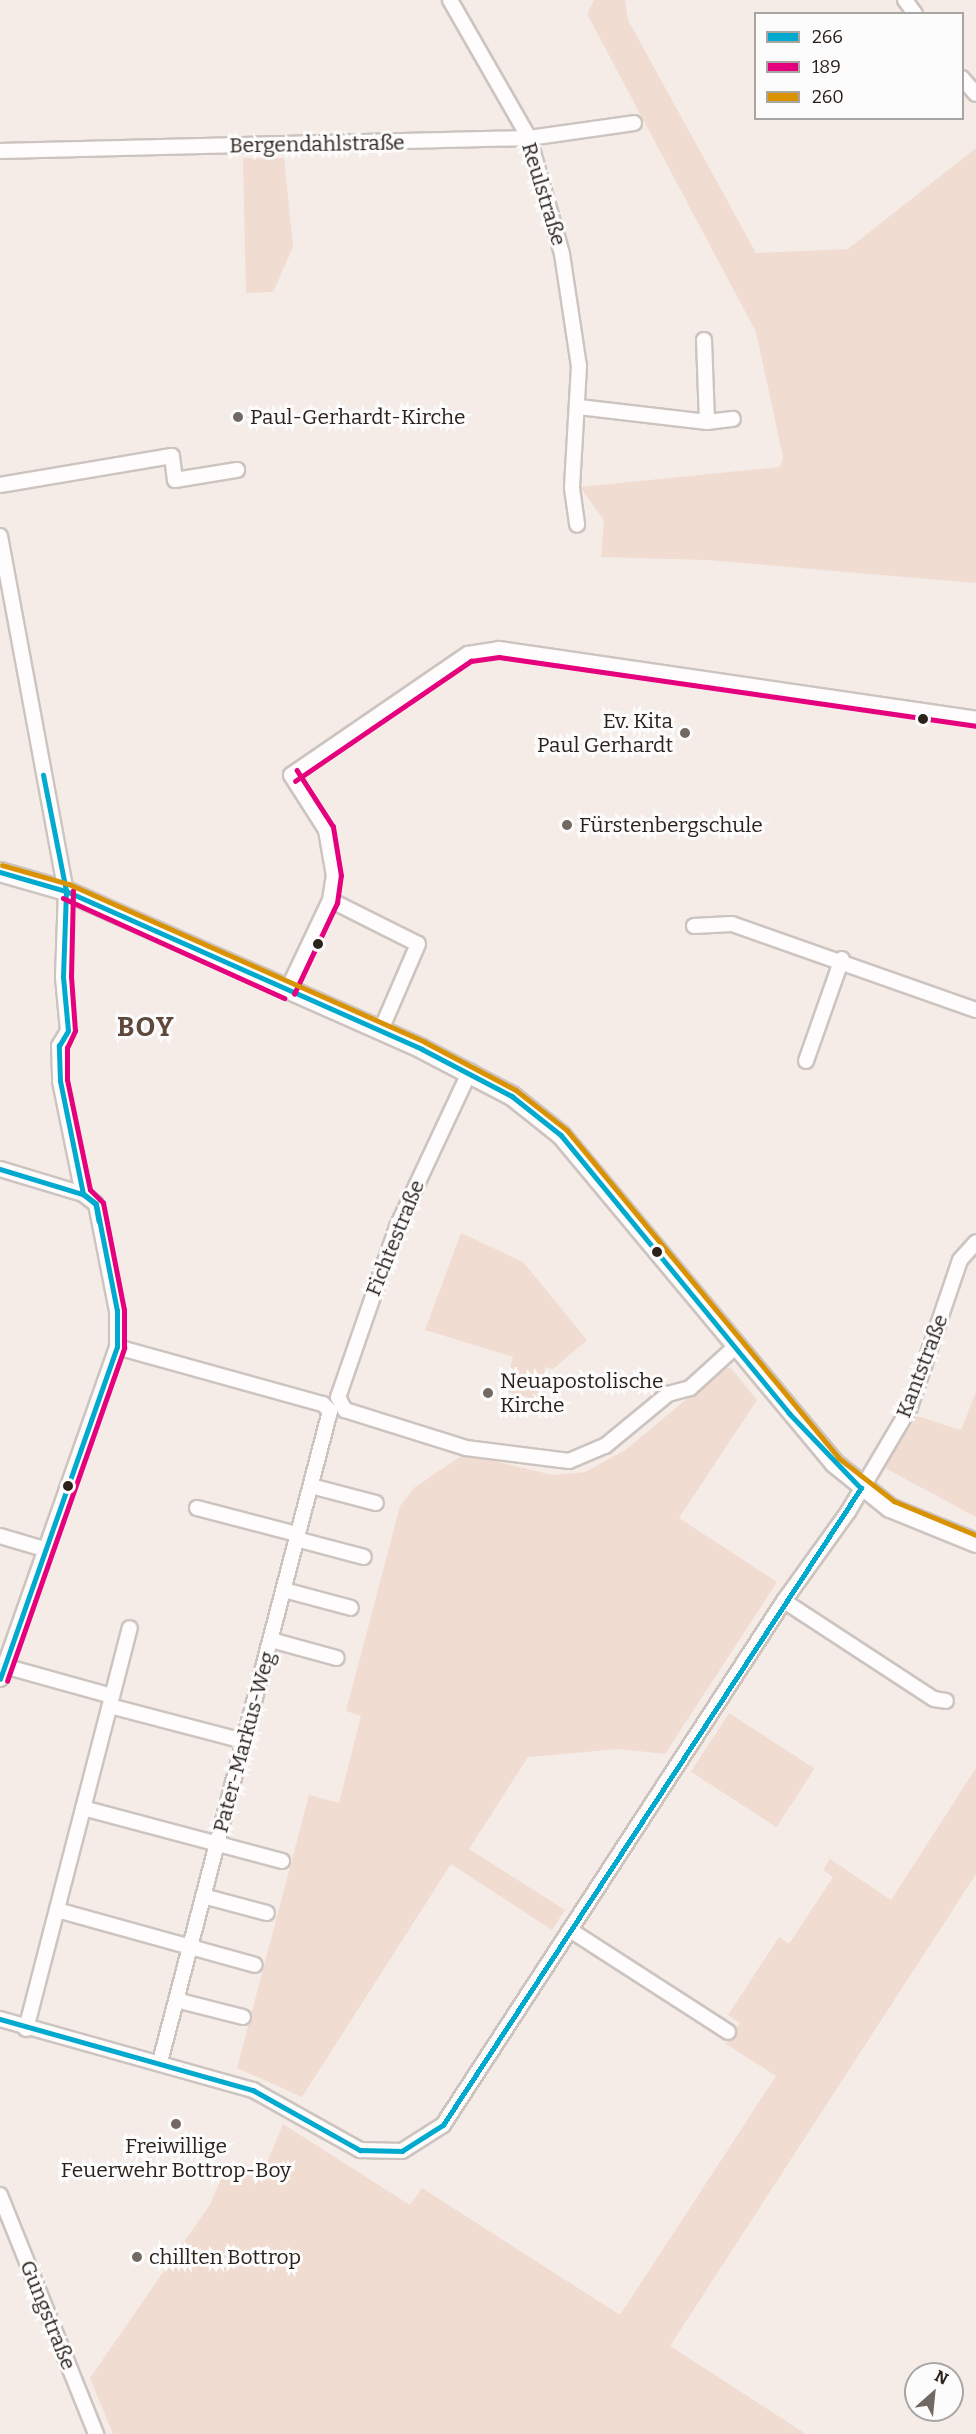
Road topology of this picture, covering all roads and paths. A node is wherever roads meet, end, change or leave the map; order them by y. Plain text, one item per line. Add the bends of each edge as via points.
1 (450, 0) edge
2 (964, 79) edge
3 (976, 94) edge
4 (634, 123) dead end
5 (529, 138) junction
6 (0, 151) edge
7 (704, 340) dead end
8 (579, 407) junction
9 (734, 419) dead end
10 (707, 422) junction
11 (237, 470) dead end
12 (0, 485) edge
13 (577, 525) dead end
14 (0, 536) edge
15 (976, 719) edge
16 (0, 872) edge
17 (66, 891) junction
18 (330, 900) junction
19 (694, 926) dead end
20 (842, 959) junction
21 (287, 991) junction
22 (976, 1010) edge
23 (381, 1030) junction
24 (806, 1061) dead end
25 (470, 1071) junction
26 (0, 1169) edge
27 (83, 1194) junction
28 (976, 1242) edge
29 (117, 1347) junction
30 (735, 1347) junction
31 (310, 1486) junction
32 (861, 1488) junction
33 (376, 1503) dead end
34 (197, 1508) dead end
35 (0, 1536) edge
36 (297, 1536) junction
37 (976, 1543) edge
38 (44, 1549) junction
39 (364, 1557) dead end
40 (284, 1590) junction
41 (784, 1601) junction
42 (351, 1608) dead end
43 (130, 1628) dead end
44 (271, 1640) junction
45 (337, 1658) dead end
46 (2, 1673) edge
47 (111, 1701) junction
48 (946, 1701) dead end
49 (243, 1741) junction
50 (83, 1808) junction
51 (216, 1844) junction
52 (282, 1861) dead end
53 (203, 1896) junction
54 (57, 1910) junction
55 (267, 1913) dead end
56 (570, 1930) junction
57 (190, 1947) junction
58 (255, 1965) dead end
59 (176, 2000) junction
60 (243, 2017) dead end
61 (0, 2019) edge
62 (26, 2029) junction
63 (728, 2032) dead end
64 (160, 2062) junction
65 (0, 2195) edge
66 (96, 2434) edge

1 - 5 street, Reulstraße
2 - 3 street
4 - 5 street, Bergendahlstraße
5 - 6 street, Bergendahlstraße
5 - 8 street, Reulstraße via 573,309
7 - 10 street
8 - 10 street
8 - 13 street, Reulstraße via 572,488
9 - 10 street
11 - 12 street via 175,480 172,456
14 - 17 street
15 - 18 street via 499,649 459,659 291,775 333,846
16 - 17 main road
17 - 21 main road
17 - 27 street via 63,977 69,1031 59,1046 60,1081
18 - 21 street
18 - 23 street via 418,944
19 - 20 street via 732,924
20 - 22 street via 853,970
20 - 24 street
21 - 23 main road
23 - 25 main road
25 - 30 main road via 561,1135
25 - 30 street, Fichtestraße via 397,1227 338,1397 345,1410 466,1448 569,1461 605,1446 668,1394 690,1388
26 - 27 street
27 - 29 street via 96,1204 117,1311
28 - 32 street, Kantstraße via 960,1260 910,1407
29 - 31 street, Pater-Markus-Weg via 327,1406 330,1416
29 - 38 street
30 - 32 main road
31 - 33 street
31 - 36 street, Pater-Markus-Weg
32 - 37 main road via 905,1517
32 - 41 street, Kantstraße
34 - 36 street
35 - 38 street
36 - 39 street
36 - 40 street, Pater-Markus-Weg
38 - 46 street
40 - 42 street
40 - 44 street, Pater-Markus-Weg
41 - 48 street via 934,1700
41 - 56 street, Kantstraße
43 - 47 street
44 - 45 street, Pater-Markus-Weg
44 - 49 street, Pater-Markus-Weg
46 - 47 street
47 - 49 street
47 - 50 street
49 - 51 street, Pater-Markus-Weg
50 - 51 street
50 - 54 street
51 - 52 street, Pater-Markus-Weg
51 - 53 street, Pater-Markus-Weg
53 - 55 street
53 - 57 street, Pater-Markus-Weg
54 - 57 street
54 - 62 street
56 - 63 street
56 - 64 street, Kantstraße via 443,2126 402,2151 360,2150 253,2090
57 - 58 street
57 - 59 street, Pater-Markus-Weg
59 - 60 street
59 - 64 street, Pater-Markus-Weg
61 - 62 street, Kantstraße
62 - 64 street, Kantstraße
65 - 66 street, Gungstraße

